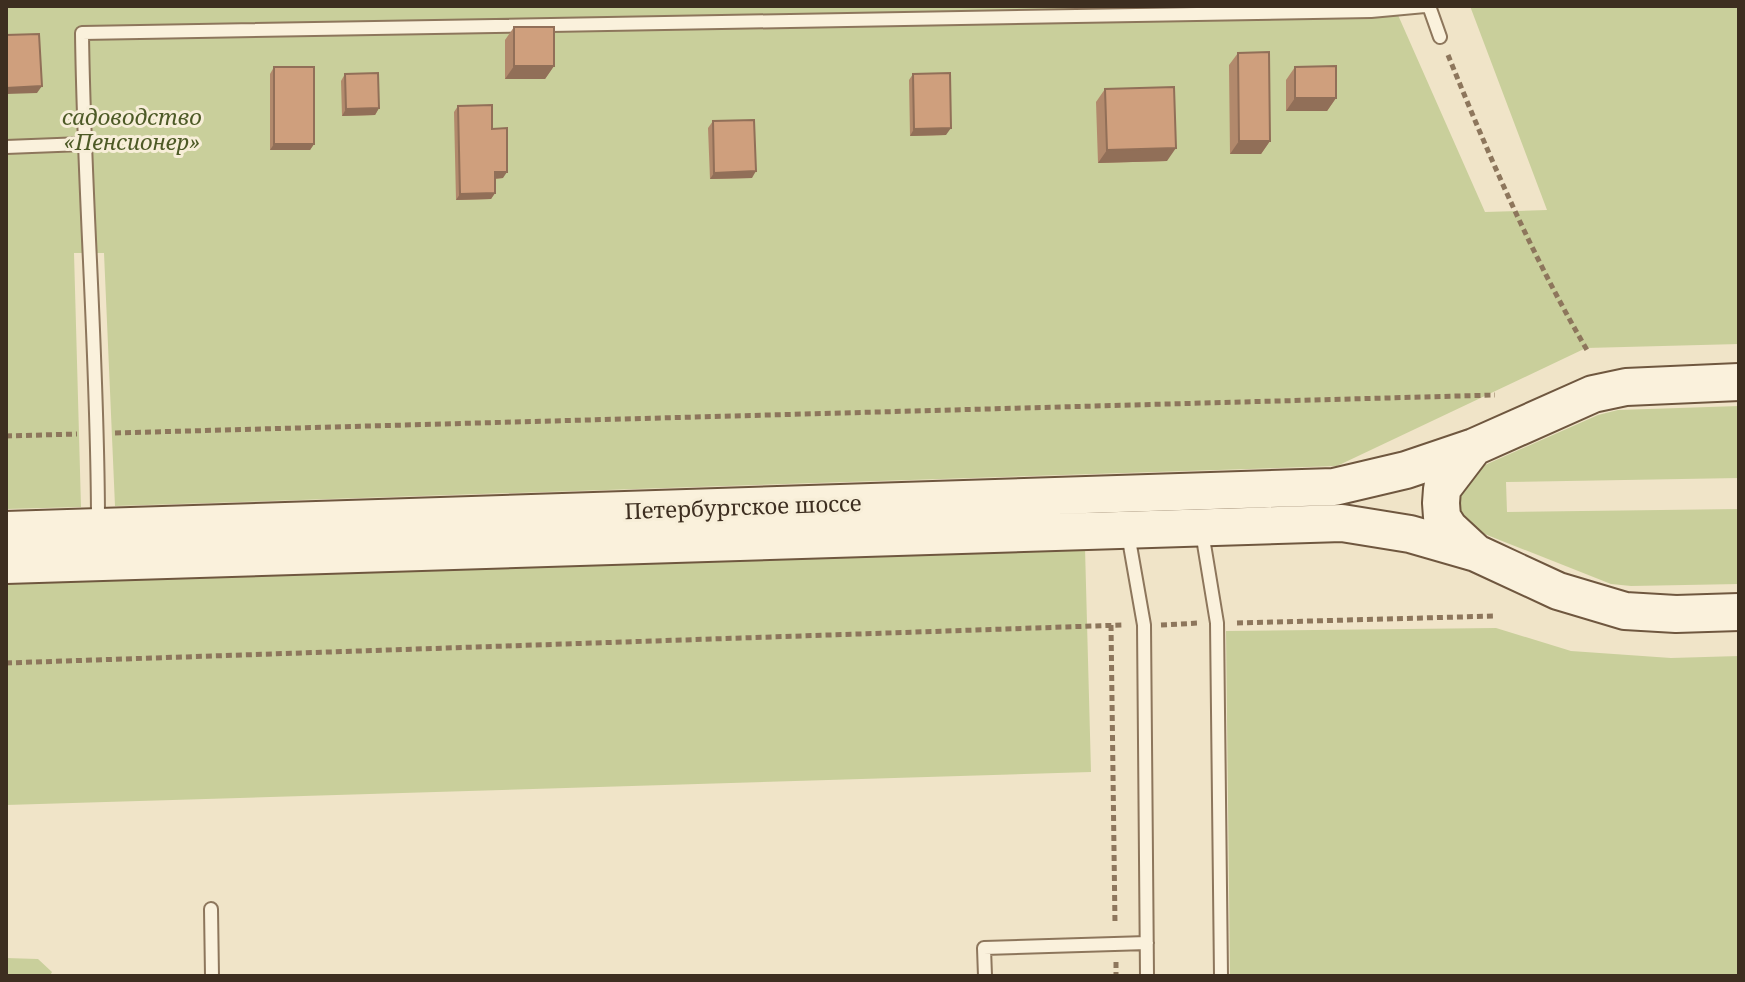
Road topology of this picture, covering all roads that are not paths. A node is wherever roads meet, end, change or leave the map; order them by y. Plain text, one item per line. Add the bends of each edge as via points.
1 (1427, 6) edge
2 (1371, 9) edge
3 (1440, 37) road end
4 (83, 144) junction
5 (6, 147) edge
6 (1739, 382) edge
7 (1474, 447) junction
8 (98, 528) junction
9 (1202, 529) junction
10 (6, 530) edge
11 (1128, 531) junction
12 (1476, 553) junction
13 (6, 565) edge
14 (1739, 612) edge
15 (211, 909) dead end
16 (1147, 943) junction
17 (212, 976) edge
18 (985, 976) edge
19 (1147, 976) edge
20 (1221, 976) edge

1 - 2 lane
1 - 3 lane
2 - 4 lane via 82,33
4 - 5 lane
4 - 8 lane
6 - 7 main road, Петербургское шоссе via 1626,387 1593,394
7 - 8 main road, Петербургское шоссе via 1334,487
7 - 12 main road via 1442,489 1441,503 1449,528
8 - 10 main road, Петербургское шоссе
9 - 11 main road, Петербургское шоссе
9 - 12 main road, Петербургское шоссе via 1342,523 1410,534
9 - 20 lane via 1217,623
11 - 13 main road, Петербургское шоссе
11 - 16 lane via 1144,625
12 - 14 main road via 1558,591 1625,611
15 - 17 lane
16 - 18 lane via 984,948
16 - 19 lane

